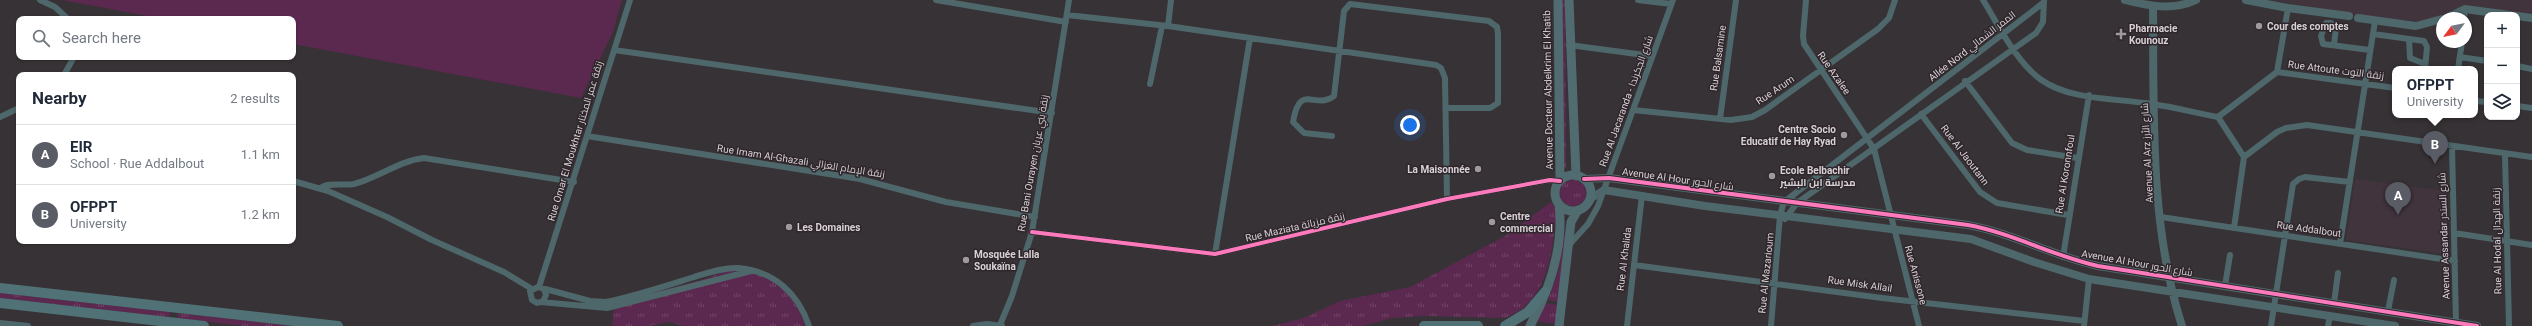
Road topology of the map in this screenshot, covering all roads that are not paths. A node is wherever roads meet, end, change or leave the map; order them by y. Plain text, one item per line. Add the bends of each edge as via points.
1 (40, 0) edge
2 (630, 0) edge
3 (936, 0) edge
4 (1069, 0) edge
5 (1170, 0) edge
6 (1558, 0) edge
7 (1569, 0) edge
8 (1638, 0) edge
9 (1736, 0) edge
10 (1806, 0) edge
11 (1895, 0) edge
12 (1983, 0) edge
13 (2124, 0) edge
14 (2196, 0) edge
15 (2246, 0) edge
16 (1672, 2) edge
17 (2044, 2) edge
18 (2153, 6) junction
19 (2288, 8) junction
20 (2465, 9) junction
21 (2459, 12) edge
22 (2465, 12) edge
23 (2488, 12) edge
24 (1067, 15) junction
25 (64, 16) edge
26 (2349, 16) dead end
27 (2520, 16) edge
28 (2358, 18) dead end
29 (2532, 18) edge
30 (2375, 21) junction
31 (2436, 21) edge
32 (1066, 22) junction
33 (1165, 26) junction
34 (2004, 34) junction
35 (2373, 34) junction
36 (1250, 38) junction
37 (2409, 39) junction
38 (1569, 45) junction
39 (2334, 45) dead end
40 (2013, 48) junction
41 (2461, 48) edge
42 (614, 50) junction
43 (1339, 50) junction
44 (2370, 50) junction
45 (1652, 56) junction
46 (2460, 57) junction
47 (72, 60) edge
48 (2484, 61) edge
49 (2425, 66) edge
50 (2458, 66) edge
51 (2520, 67) edge
52 (2532, 69) edge
53 (1821, 71) junction
54 (66, 72) edge
55 (2277, 72) junction
56 (1965, 81) junction
57 (2365, 83) junction
58 (1150, 84) dead end
59 (2392, 88) edge
60 (2089, 95) junction
61 (2154, 104) junction
62 (2520, 106) edge
63 (1446, 108) junction
64 (2532, 108) edge
65 (16, 110) edge
66 (1633, 110) junction
67 (1052, 113) junction
68 (1921, 114) junction
69 (0, 117) edge
70 (2218, 117) junction
71 (1720, 119) junction
72 (2358, 131) junction
73 (587, 136) junction
74 (1332, 136) dead end
75 (1868, 140) junction
76 (2452, 146) junction
77 (1874, 149) junction
78 (2505, 155) junction
79 (2244, 157) junction
80 (2532, 157) edge
81 (2077, 158) junction
82 (1580, 178) junction
83 (1609, 178) junction
84 (1560, 180) junction
85 (296, 182) edge
86 (574, 182) junction
87 (2350, 182) junction
88 (321, 188) junction
89 (1604, 190) junction
90 (1642, 195) junction
91 (1447, 198) junction
92 (1590, 199) junction
93 (1784, 202) junction
94 (1559, 204) junction
95 (1797, 204) junction
96 (1578, 210) junction
97 (2068, 215) junction
98 (1891, 216) junction
99 (1035, 217) junction
100 (2161, 217) junction
101 (1783, 218) junction
102 (2234, 228) junction
103 (1894, 229) junction
104 (1032, 232) junction
105 (2454, 233) junction
106 (2284, 235) junction
107 (2508, 242) junction
108 (2340, 244) junction
109 (2532, 245) edge
110 (1568, 247) junction
111 (1215, 254) junction
112 (2230, 255) dead end
113 (2063, 257) junction
114 (2454, 260) junction
115 (1634, 265) junction
116 (751, 271) junction
117 (2338, 273) dead end
118 (2170, 277) junction
119 (2089, 279) junction
120 (2394, 280) dead end
121 (1776, 282) junction
122 (2224, 286) junction
123 (0, 288) edge
124 (541, 288) junction
125 (532, 289) junction
126 (1545, 292) junction
127 (2173, 292) junction
128 (2275, 294) junction
129 (1913, 301) junction
130 (540, 302) junction
131 (0, 303) edge
132 (2334, 303) junction
133 (2274, 307) junction
134 (2388, 311) junction
135 (2330, 316) junction
136 (0, 323) edge
137 (2084, 323) edge
138 (2456, 324) edge
139 (2385, 325) edge
140 (28, 326) edge
141 (204, 326) edge
142 (338, 326) edge
143 (809, 326) edge
144 (973, 326) edge
145 (1000, 326) edge
146 (1424, 326) edge
147 (1478, 326) edge
148 (1505, 326) edge
149 (1530, 326) edge
150 (1559, 326) edge
151 (1627, 326) edge
152 (1771, 326) edge
153 (1919, 326) edge
154 (2182, 326) edge
155 (2271, 326) edge
156 (2328, 326) edge
157 (2395, 326) edge
158 (2477, 326) edge
159 (2509, 326) edge

1 - 25 street
2 - 42 street, Rue Omar El Moukhtar زنقة عمر المختار
3 - 32 street
4 - 24 street, Rue Bani Ourayen زنقة بني عريان
5 - 33 street
6 - 84 main road, Avenue Docteur Abdelkrim El Khatib
7 - 38 main road
8 - 16 street
9 - 71 street, Rue Balsamine
10 - 53 street, Rue Azalee via 1804,44
11 - 53 street, Rue Arum via 1885,24
12 - 34 street
13 - 18 street
14 - 18 street via 2176,6
15 - 19 street
16 - 45 street, Rue Al Jacaranda - شارع الجكرندا
17 - 34 street, Allée Nord الممر الشمالي
17 - 40 street, Allée Nord الممر الشمالي via 2043,22 2039,30
18 - 61 street, Avenue Al Arz شارع الأرز
19 - 26 street
19 - 55 street
20 - 21 street
20 - 22 street
20 - 23 street
24 - 32 street, Rue Bani Ourayen زنقة بني عريان
24 - 33 street
27 - 29 street
28 - 30 street
30 - 31 street via 2416,26
30 - 35 street
32 - 67 street, Rue Bani Ourayen زنقة بني عريان
33 - 36 street
33 - 58 street
34 - 40 street
34 - 75 street, Allée Nord الممر الشمالي
35 - 37 street
35 - 44 street
36 - 43 street
36 - 111 street
37 - 49 street via 2410,58
37 - 49 street via 2426,43
38 - 45 street
38 - 82 main road
39 - 44 street
40 - 56 street, Allée Nord الممر الشمالي
40 - 60 street via 2031,71 2046,83 2058,89
41 - 46 street
42 - 67 street
42 - 73 street, Rue Omar El Moukhtar زنقة عمر المختار
43 - 63 street via 1376,58 1436,65 1441,68 1445,78
43 - 63 street via 1344,11 1350,4 1489,21 1497,28 1498,34 1498,103 1490,108
43 - 74 street via 1334,96 1329,99 1301,101 1296,106 1293,122 1304,134
44 - 57 street
45 - 66 street, Rue Al Jacaranda - شارع الجكرندا
46 - 48 street
46 - 50 street
47 - 54 street
51 - 52 street
53 - 71 street, Rue Arum via 1752,117
53 - 75 street, Rue Azalee
55 - 57 street, Rue Attoute زنقة التوت
55 - 70 street, Rue Attoute زنقة التوت
56 - 68 street, Allée Nord الممر الشمالي
56 - 81 street via 2012,143 2027,150
57 - 59 street, Rue Attoute زنقة التوت
57 - 72 street
60 - 61 street
60 - 81 street, Rue Al Koronnfoul
61 - 70 street
61 - 100 street, Avenue Al Arz شارع الأرز
62 - 64 street
63 - 91 street
65 - 69 street
66 - 71 street, Rue Arum
66 - 83 street, Rue Al Jacaranda - شارع الجكرندا
67 - 99 street, Rue Bani Ourayen زنقة بني عريان
68 - 77 street, Allée Nord الممر الشمالي
68 - 97 street, Rue Al Jaoutann via 1980,192 1990,200
70 - 79 street
72 - 76 street
72 - 79 street via 2296,125 2277,132
72 - 87 street
73 - 86 street, Rue Omar El Moukhtar زنقة عمر المختار
73 - 99 street, Rue Imam Al-Ghazali زنقة الإمام الغزالي via 860,179 946,202
75 - 77 street, Rue Azalee
75 - 93 street, Allée Nord الممر الشمالي
76 - 78 street
76 - 105 street, Avenue Assandar شارع السندر
77 - 95 street, Allée Nord الممر الشمالي
77 - 98 street, Rue Azalee
78 - 80 street
78 - 107 street, Rue Al Hodal زنقة الهدال
79 - 102 street
81 - 97 street, Rue Al Koronnfoul
82 - 83 street, Avenue Al Hour شارع الحور
82 - 84 main road via 1568,176
82 - 92 main road via 1589,186
83 - 89 street, Rue Al Jacaranda - شارع الجكرندا
83 - 93 street, Avenue Al Hour شارع الحور
84 - 91 street, Rue Maziata زنقة مزياتة
84 - 94 main road via 1555,192
85 - 88 street
86 - 88 street via 424,158 406,162 360,182 341,186 325,185
86 - 124 street, Rue Omar El Moukhtar زنقة عمر المختار
87 - 106 street via 2305,177 2295,181
87 - 108 street
88 - 125 street via 504,272
89 - 90 street, Avenue Al Hour شارع الحور
89 - 92 street
89 - 110 street, Rue Al Jacaranda - شارع الجكرندا via 1591,219
90 - 101 street, Avenue Al Hour شارع الحور
90 - 115 street, Rue Al Khalida
91 - 111 street, Rue Maziata زنقة مزياتة
92 - 96 main road
93 - 95 street, Avenue Al Hour شارع الحور
93 - 101 street
94 - 96 main road via 1569,211
94 - 126 main road via 1560,225 1556,256
95 - 98 street, Avenue Al Hour شارع الحور
95 - 101 street, Allée Nord الممر الشمالي
96 - 110 main road via 1571,222
97 - 113 street, Rue Al Koronnfoul
98 - 103 street, Rue Anissone
98 - 113 street, Avenue Al Hour شارع الحور via 1981,227
99 - 104 street, Rue Bani Ourayen زنقة بني عريان
100 - 102 street, Rue Addalbout
100 - 118 street, Avenue Al Arz شارع الأرز
101 - 103 street, Avenue Al Hour شارع الحور
101 - 121 street, Rue Al Mazarioum
102 - 106 street, Rue Addalbout
103 - 119 street, Avenue Al Hour شارع الحور via 1972,239
103 - 129 street, Rue Anissone
104 - 111 street, Rue Maziata زنقة مزياتة
104 - 145 street, Rue Bani Ourayen زنقة بني عريان
105 - 107 street
105 - 114 street, Avenue Assandar شارع السندر
106 - 108 street, Rue Addalbout
106 - 128 street
107 - 109 street
107 - 159 street, Rue Al Hodal زنقة الهدال
108 - 114 street, Rue Addalbout
110 - 150 main road
112 - 122 street
113 - 118 street, Avenue Al Hour شارع الحور via 2098,266
114 - 138 street, Avenue Assandar شارع السندر
115 - 121 street, Rue Misk Allail
115 - 151 street, Rue Al Khalida
116 - 124 street via 726,269 601,302
116 - 130 street via 607,308
116 - 143 street via 771,277 786,287 799,303
117 - 132 street
118 - 122 street, Avenue Al Hour شارع الحور
118 - 127 street, Avenue Al Arz شارع الأرز
119 - 127 street, Avenue Al Hour شارع الحور
119 - 137 street
120 - 134 street
121 - 129 street, Rue Misk Allail
121 - 152 street, Rue Al Mazarioum
122 - 128 street, Avenue Al Hour شارع الحور
123 - 142 main road
124 - 125 street
124 - 130 street via 546,297
125 - 130 street via 531,299
126 - 148 main road via 1528,312
126 - 149 main road
127 - 133 street, Avenue Al Hour شارع الحور
127 - 154 street, Avenue Al Arz شارع الأرز
128 - 132 street, Avenue Al Hour شارع الحور
128 - 133 street
129 - 137 street, Rue Misk Allail
129 - 153 street, Rue Anissone
131 - 141 main road
132 - 134 street, Avenue Al Hour شارع الحور
133 - 135 street, Avenue Al Hour شارع الحور
133 - 155 street
134 - 138 street, Avenue Al Hour شارع الحور
135 - 139 street, Avenue Al Hour شارع الحور
135 - 156 street
136 - 140 street
138 - 158 street, Avenue Al Hour شارع الحور
139 - 157 street, Avenue Al Hour شارع الحور
144 - 145 street
146 - 147 main road

